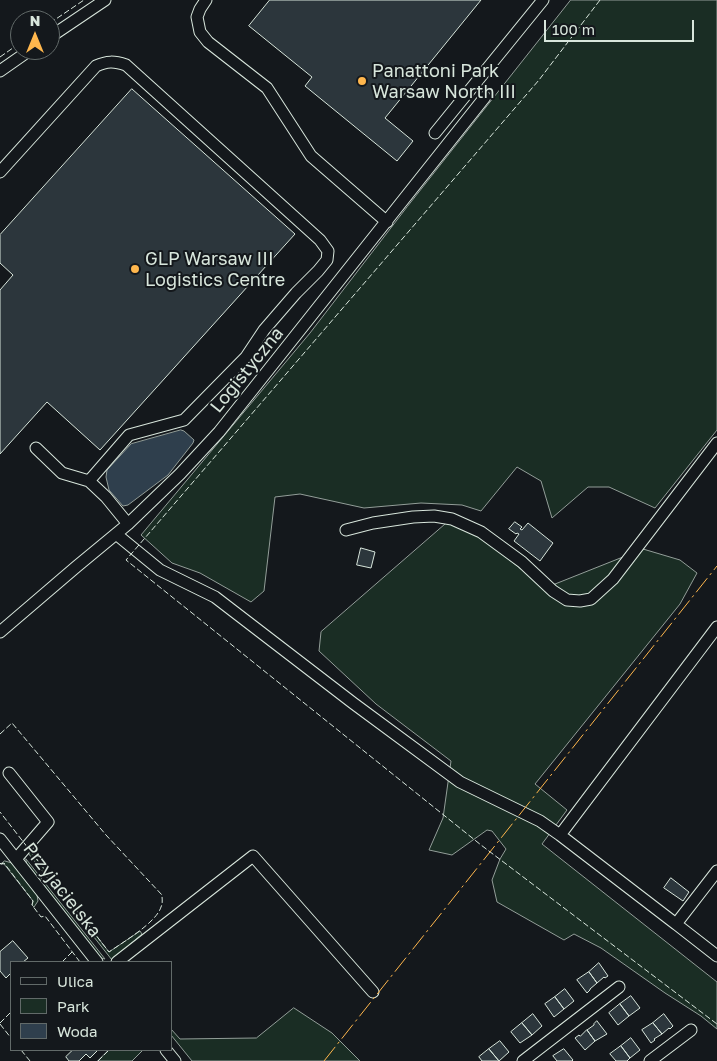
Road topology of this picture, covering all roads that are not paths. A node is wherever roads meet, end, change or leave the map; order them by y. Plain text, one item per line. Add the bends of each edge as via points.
1 (105, 0) edge
2 (206, 0) edge
3 (543, 0) edge
4 (60, 30) edge
5 (15, 60) edge
6 (0, 70) edge
7 (486, 97) dead end
8 (434, 133) dead end
9 (0, 172) edge
10 (387, 222) junction
11 (717, 443) edge
12 (36, 448) dead end
13 (89, 481) junction
14 (128, 524) junction
15 (346, 530) dead end
16 (116, 534) junction
17 (717, 627) edge
18 (0, 632) edge
19 (9, 773) dead end
20 (560, 835) junction
21 (0, 839) edge
22 (16, 859) junction
23 (717, 871) edge
24 (676, 924) junction
25 (717, 956) edge
26 (96, 961) edge
27 (118, 961) edge
28 (619, 986) dead end
29 (373, 992) dead end
30 (691, 1030) dead end
31 (167, 1051) edge
32 (175, 1061) edge
33 (523, 1061) edge
34 (650, 1061) edge

1 - 4 street
2 - 10 street via 197,17 200,32 208,42 267,88 311,156
3 - 8 street
5 - 6 street
7 - 10 street, Logistyczna
9 - 13 street via 96,66 115,61 126,65 320,240 328,251 327,260 264,330 246,357 184,420 129,435
10 - 14 street, Logistyczna via 219,432
11 - 15 street via 613,579 591,599 567,600 481,532 452,519 413,517
12 - 13 street via 62,473
13 - 14 street
14 - 16 street, Logistyczna
16 - 18 street, Logistyczna
16 - 20 street via 160,570 215,597 460,782 540,821
17 - 20 street
19 - 22 street via 48,822
20 - 24 street
21 - 22 street, Przyjacielska
22 - 26 street, Przyjacielska
23 - 24 street
24 - 25 street
27 - 29 street via 253,856
28 - 33 street
30 - 34 street
31 - 32 street

